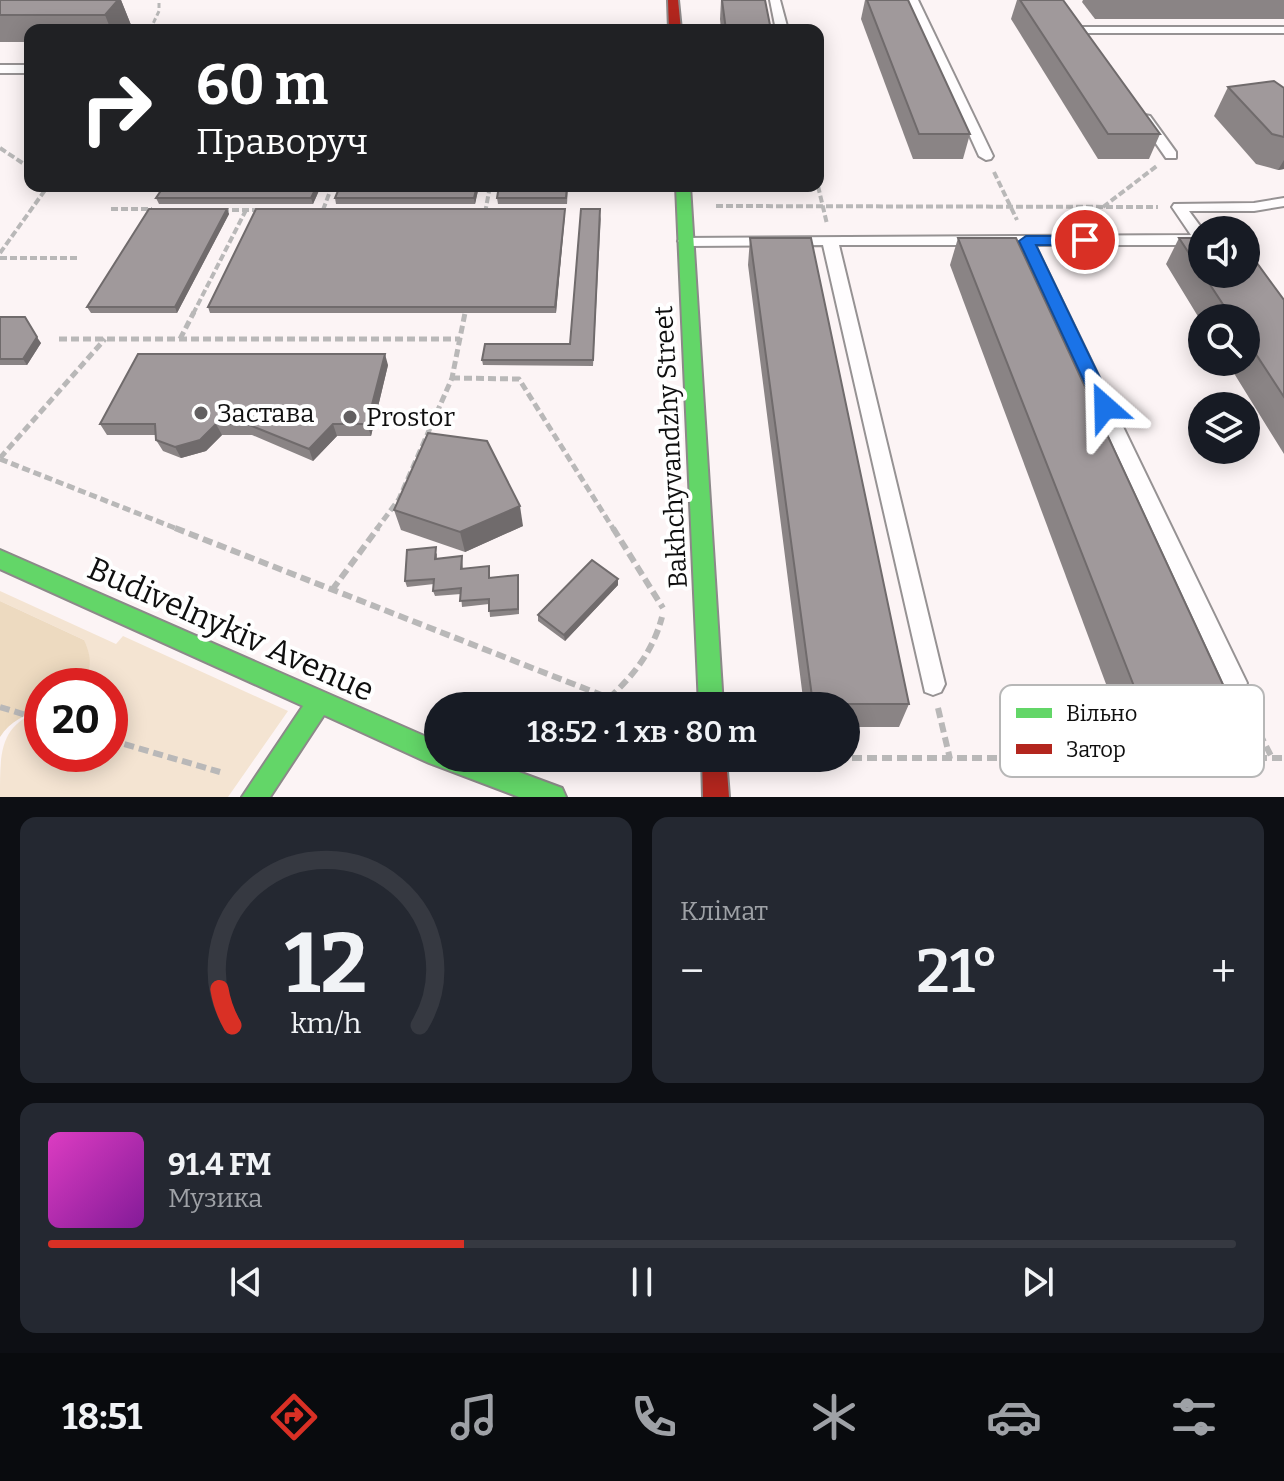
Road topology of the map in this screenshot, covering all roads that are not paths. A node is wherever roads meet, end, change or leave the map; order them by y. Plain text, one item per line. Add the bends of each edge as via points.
1 (673, 0) edge
2 (775, 0) edge
3 (913, 0) edge
4 (675, 24) edge
5 (781, 24) edge
6 (1284, 30) edge
7 (1090, 42) edge
8 (0, 69) edge
9 (24, 69) edge
10 (1135, 105) edge
11 (1171, 155) road end
12 (986, 156) road end
13 (683, 192) edge
14 (1284, 202) edge
15 (1188, 220) edge
16 (1188, 240) edge
17 (686, 241) junction
18 (830, 241) junction
19 (1026, 241) junction
20 (0, 559) edge
21 (1235, 683) dead end
22 (933, 684) road end
23 (710, 692) edge
24 (320, 701) junction
25 (424, 748) edge
26 (486, 772) edge
27 (715, 772) edge
28 (259, 791) edge
29 (553, 797) edge
30 (716, 797) edge

1 - 4 street
2 - 5 lane
3 - 12 lane
6 - 7 lane via 1077,25
8 - 9 lane
10 - 11 lane
13 - 17 street, Bakhchyvandzhy Street
14 - 15 lane via 1179,207
16 - 19 lane
17 - 18 lane
17 - 23 street, Bakhchyvandzhy Street
18 - 19 lane
18 - 22 lane
19 - 21 lane
20 - 24 street, Budivelnykiv Avenue
24 - 25 street, Budivelnykiv Avenue
24 - 28 street
26 - 29 street
27 - 30 street

